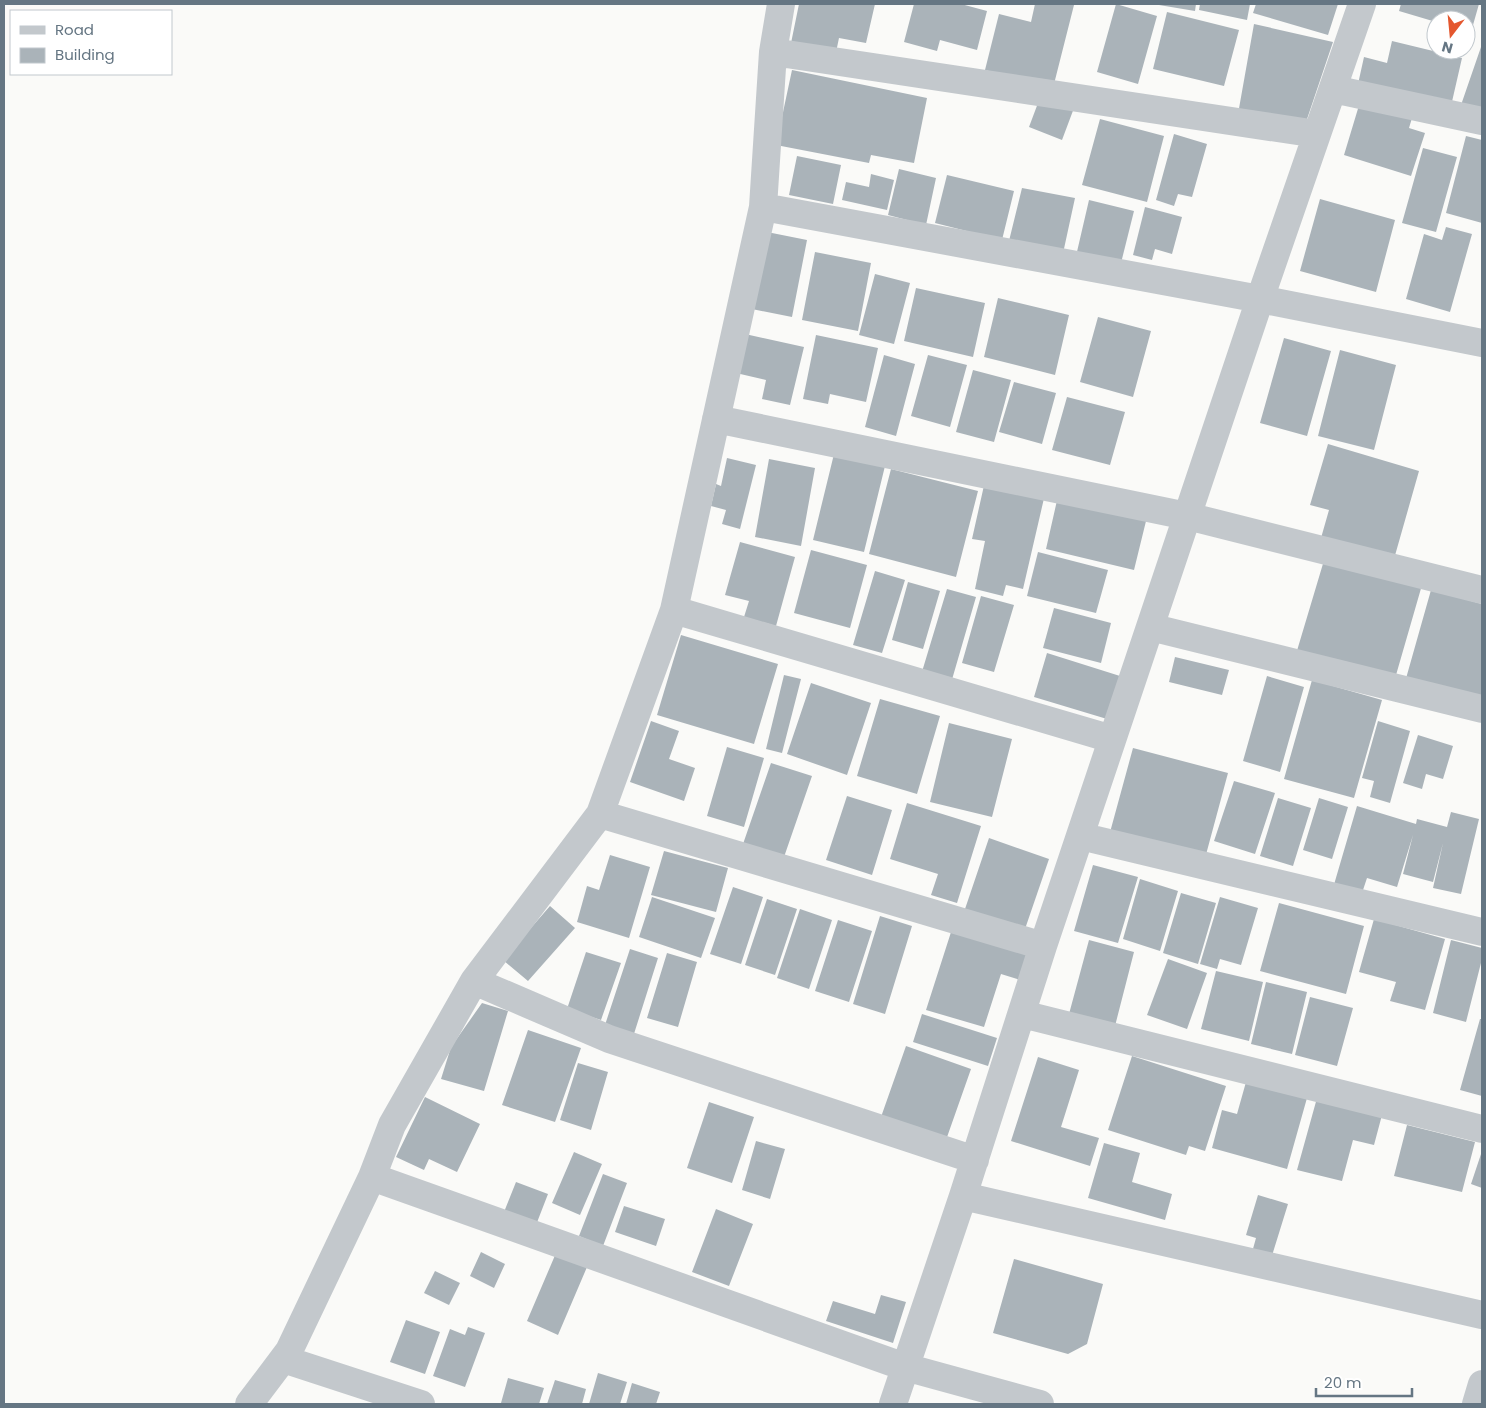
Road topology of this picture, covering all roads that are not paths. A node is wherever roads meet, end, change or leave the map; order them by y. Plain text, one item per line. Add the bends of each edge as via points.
1 (781, 4) edge
2 (1362, 4) edge
3 (773, 52) junction
4 (1333, 89) junction
5 (1482, 121) edge
6 (1317, 134) junction
7 (763, 207) junction
8 (1260, 299) junction
9 (1482, 343) edge
10 (716, 419) junction
11 (1187, 516) junction
12 (1482, 590) edge
13 (674, 610) junction
14 (1150, 627) junction
15 (1482, 709) edge
16 (1112, 738) junction
17 (600, 814) junction
18 (1080, 836) junction
19 (1482, 932) edge
20 (1043, 946) junction
21 (474, 981) junction
22 (1022, 1014) junction
23 (1482, 1129) edge
24 (975, 1160) junction
25 (372, 1177) junction
26 (963, 1196) junction
27 (1482, 1315) edge
28 (283, 1359) junction
29 (905, 1367) junction
30 (249, 1404) edge
31 (421, 1404) edge
32 (892, 1404) edge
33 (1040, 1404) edge

1 - 3 street
2 - 4 street
3 - 6 street
3 - 7 street
4 - 5 street
4 - 6 street
6 - 8 street
7 - 8 street
7 - 10 street
8 - 9 street
8 - 11 street
10 - 11 street
10 - 13 street
11 - 12 street
11 - 14 street
13 - 16 street
13 - 17 street
14 - 15 street
14 - 16 street
16 - 18 street
17 - 20 street
17 - 21 street
18 - 19 street
18 - 20 street
20 - 22 street
21 - 24 street via 609,1039
21 - 25 street via 392,1125
22 - 23 street
22 - 24 street
24 - 26 street
25 - 28 street
25 - 29 street
26 - 27 street
26 - 29 street
28 - 30 street
28 - 31 street
29 - 32 street
29 - 33 street

